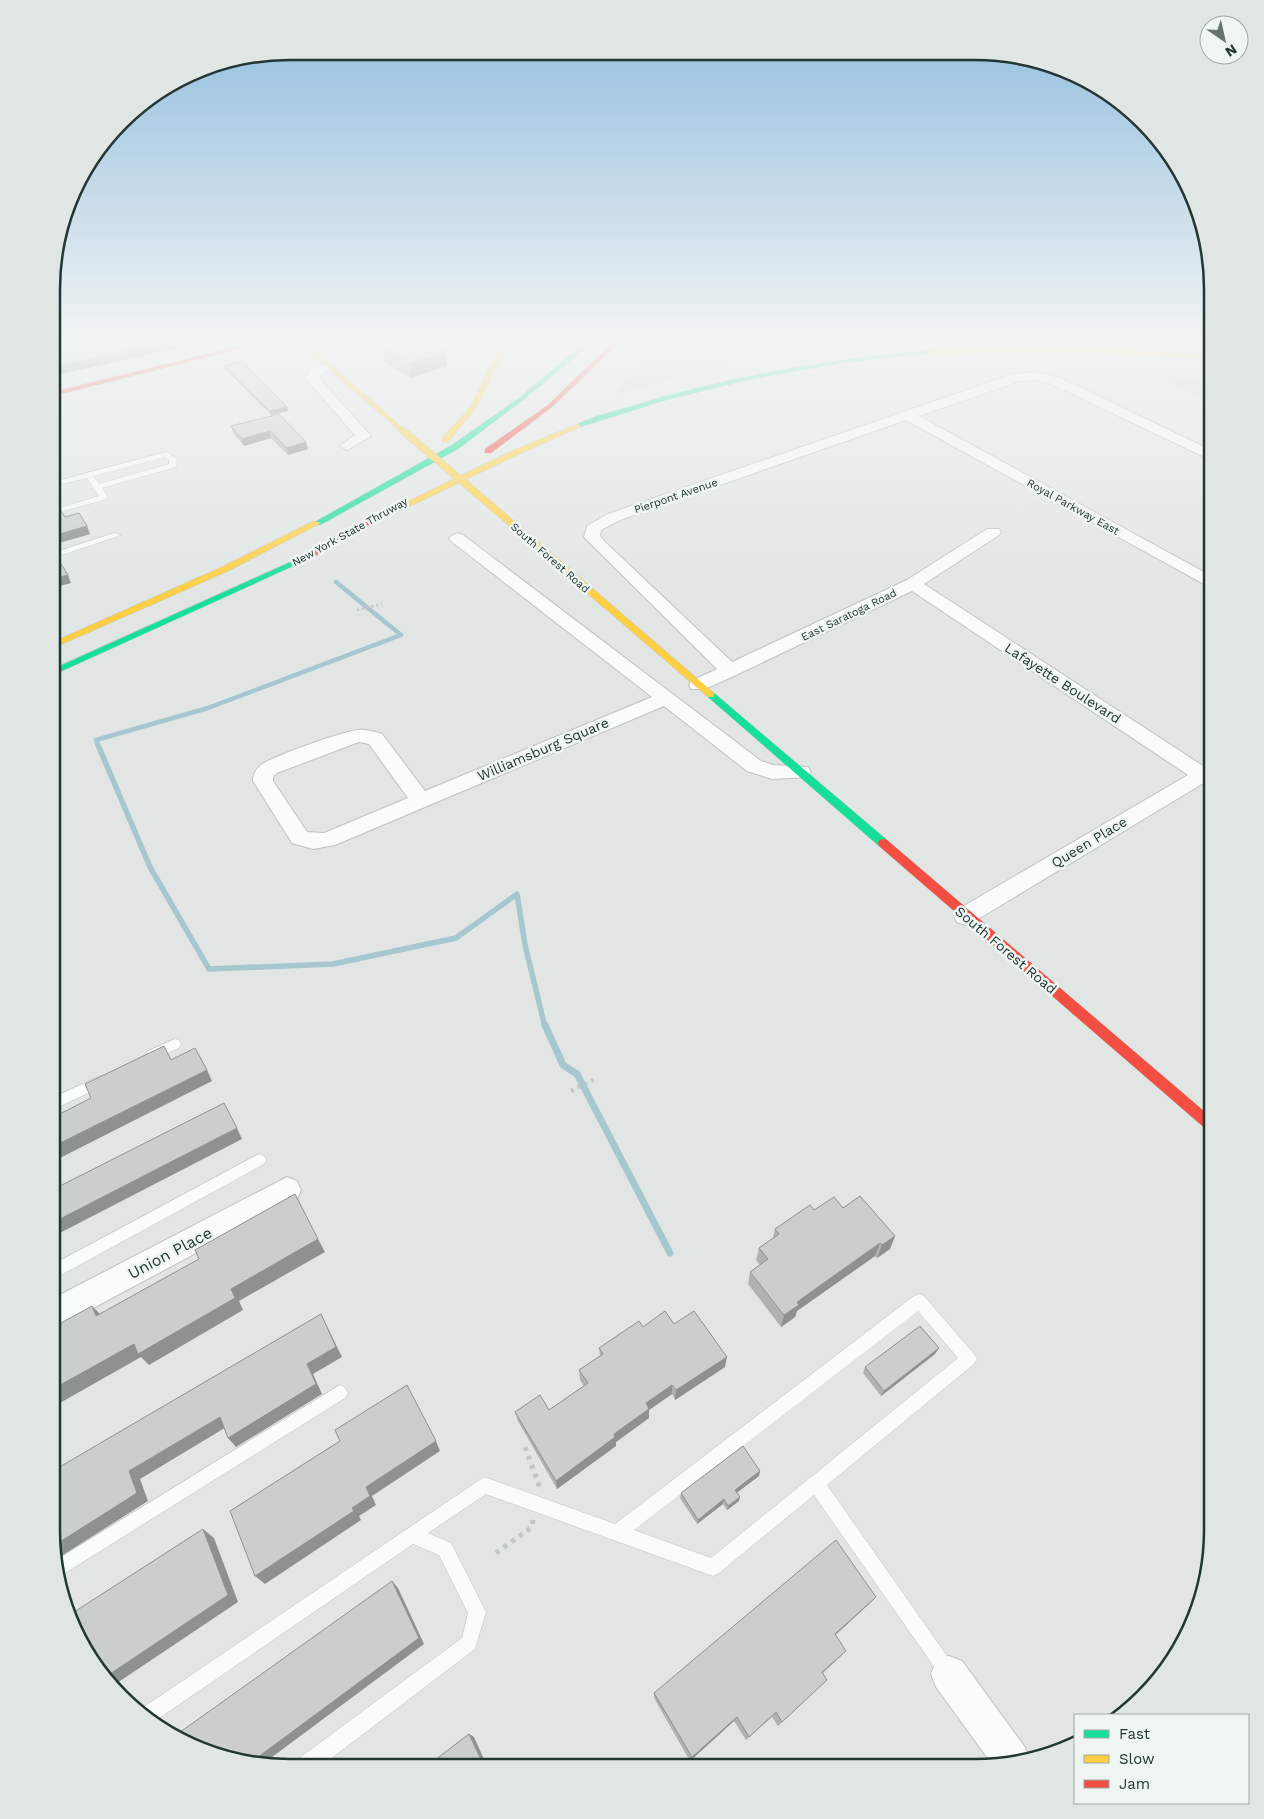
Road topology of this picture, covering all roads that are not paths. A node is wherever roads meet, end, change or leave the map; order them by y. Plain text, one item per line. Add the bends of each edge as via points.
1 (356, 427) edge
2 (398, 427) edge
3 (457, 427) edge
4 (483, 427) edge
5 (522, 427) edge
6 (576, 427) edge
7 (873, 427) edge
8 (929, 427) edge
9 (1150, 427) edge
10 (347, 446) dead end
11 (1204, 453) edge
12 (89, 475) junction
13 (60, 482) edge
14 (389, 483) junction
15 (97, 487) junction
16 (60, 510) edge
17 (376, 519) junction
18 (993, 532) dead end
19 (117, 535) dead end
20 (457, 538) dead end
21 (60, 554) edge
22 (1204, 579) edge
23 (913, 584) junction
24 (60, 642) edge
25 (60, 669) edge
26 (730, 671) junction
27 (698, 685) junction
28 (666, 698) junction
29 (800, 772) junction
30 (1204, 772) edge
31 (1204, 778) edge
32 (421, 800) junction
33 (965, 916) junction
34 (176, 1044) dead end
35 (140, 1061) edge
36 (114, 1074) edge
37 (60, 1100) edge
38 (1204, 1119) edge
39 (259, 1160) dead end
40 (287, 1190) dead end
41 (60, 1269) edge
42 (60, 1312) edge
43 (340, 1393) dead end
44 (816, 1484) junction
45 (617, 1533) junction
46 (412, 1535) junction
47 (63, 1565) edge
48 (949, 1674) joint
49 (151, 1713) edge
50 (1009, 1756) edge
51 (314, 1759) edge

1 - 10 street via 364,436
2 - 27 main road, South Forest Road, bridge
3 - 14 main road
4 - 14 main road, New York State Thruway via 455,447
5 - 17 main road, New York State Thruway via 492,449
6 - 17 main road via 504,457
7 - 26 street, Pierpont Avenue via 614,517 593,528 592,536 599,545
8 - 22 street, Royal Parkway East
9 - 11 street, Pierpont Avenue
12 - 13 lane
12 - 15 lane
12 - 15 lane via 166,454 173,459 173,465
14 - 24 main road, New York State Thruway via 225,569
15 - 16 lane via 104,497
17 - 25 main road, New York State Thruway via 289,567
18 - 23 street, East Saratoga Road
19 - 21 lane
20 - 28 street
23 - 26 street, East Saratoga Road
23 - 30 street, Lafayette Boulevard
26 - 27 street, East Saratoga Road
27 - 29 main road, South Forest Road
28 - 29 street via 754,766 772,772
28 - 32 street, Williamsburg Square
29 - 33 main road, South Forest Road
31 - 33 street, Queen Place
32 - 32 street, Williamsburg Square via 327,840 313,841 300,838 262,781 270,768 360,736 375,738
33 - 38 main road, South Forest Road
34 - 35 lane
36 - 37 lane
39 - 41 lane
40 - 42 street, Union Place
43 - 47 lane
44 - 45 lane via 713,1567
44 - 45 lane via 969,1359 918,1301
44 - 48 lane
45 - 46 lane via 484,1485
46 - 49 lane
46 - 51 lane via 445,1549 477,1612 469,1643
48 - 50 street

